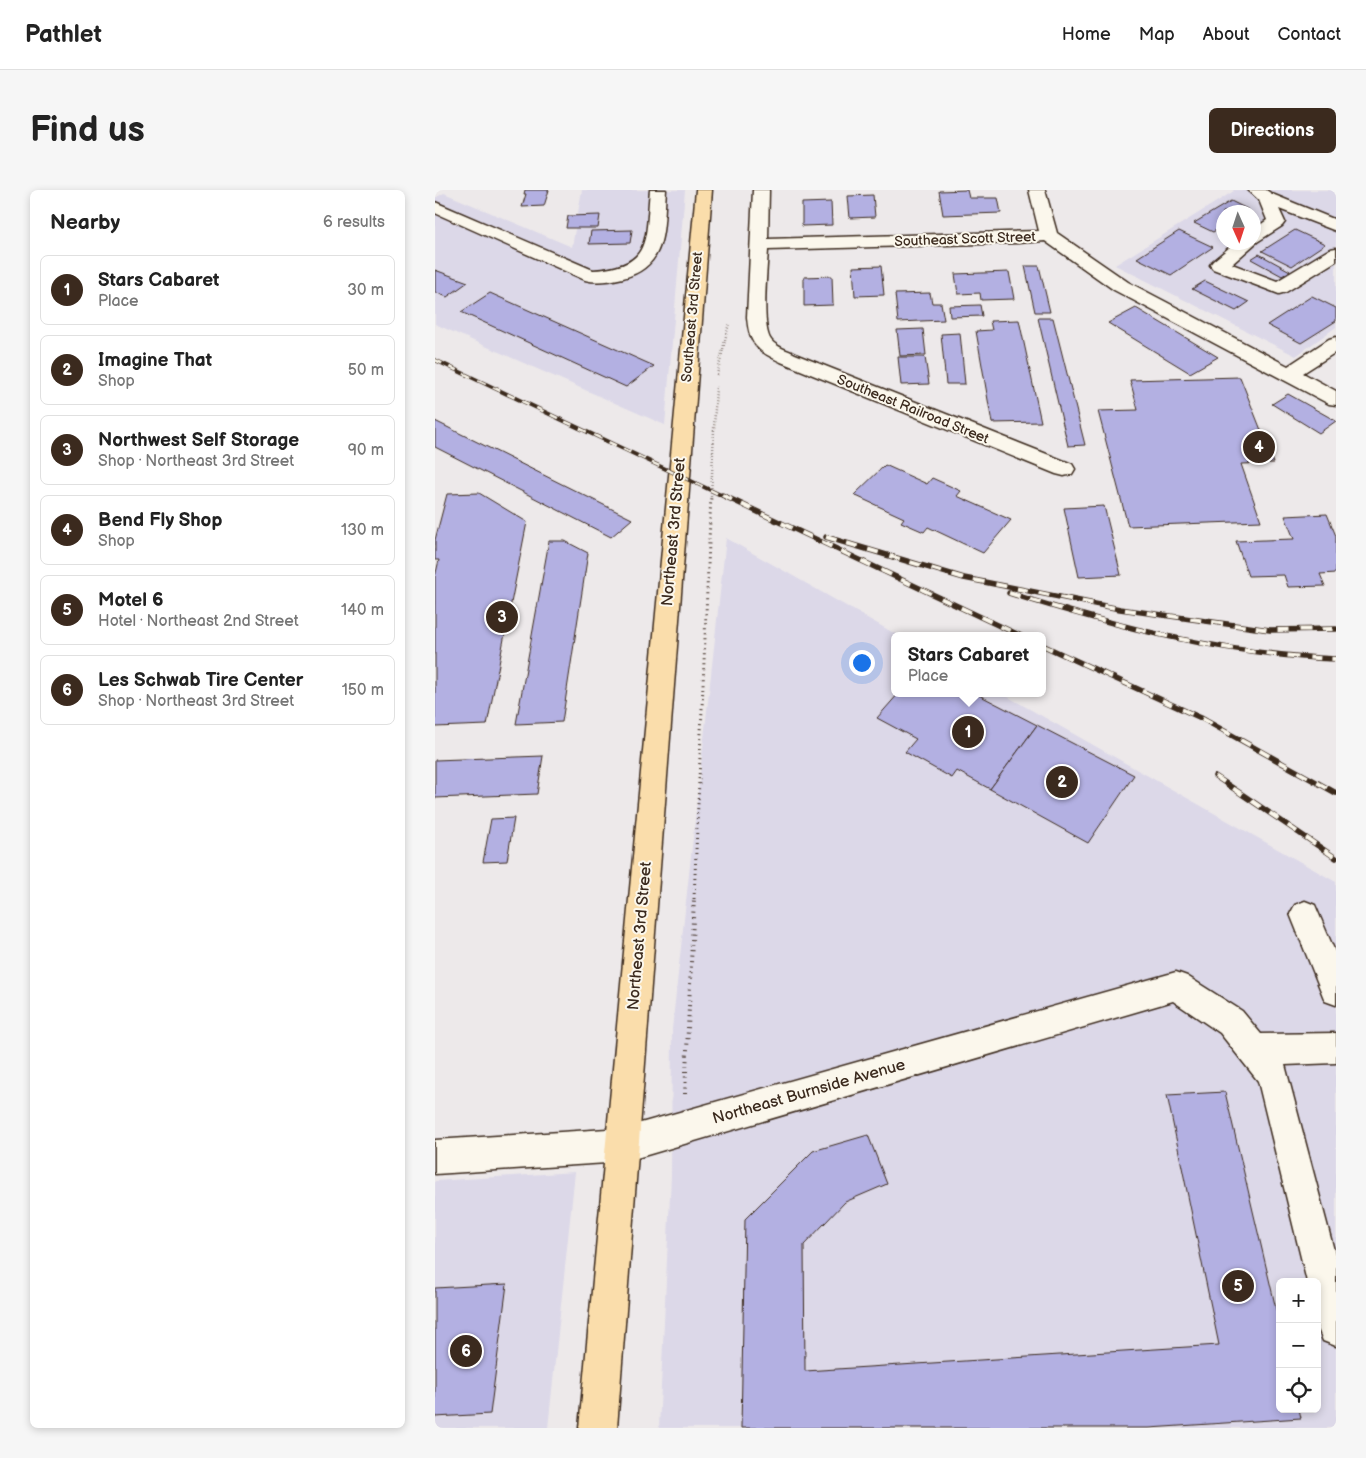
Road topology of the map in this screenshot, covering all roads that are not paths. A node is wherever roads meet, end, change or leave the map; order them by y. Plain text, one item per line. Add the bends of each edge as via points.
1 (659, 190) edge
2 (704, 190) edge
3 (761, 190) edge
4 (1037, 190) edge
5 (1261, 194) edge
6 (435, 207) edge
7 (1336, 226) edge
8 (1261, 232) edge
9 (1049, 235) junction
10 (759, 245) junction
11 (1238, 250) edge
12 (1336, 253) edge
13 (1336, 342) edge
14 (1290, 373) junction
15 (1336, 399) edge
16 (681, 444) joint
17 (1064, 470) dead end
18 (1305, 914) dead end
19 (1336, 990) edge
20 (1336, 1048) edge
21 (1255, 1050) junction
22 (623, 1145) junction
23 (435, 1157) edge
24 (1336, 1328) edge
25 (598, 1428) edge

1 - 6 street via 651,250 642,263 605,276 591,276
2 - 16 main road, Southeast 3rd Street
3 - 10 street
4 - 9 street
5 - 7 street
5 - 8 street via 1275,222
9 - 10 street, Southeast Scott Street
9 - 14 street, Southeast Scott Street via 1121,286
10 - 17 street, Southeast Railroad Street via 756,317 757,331 764,346 796,362
11 - 12 street via 1219,265 1279,288
13 - 14 street
14 - 15 street, Southeast Scott Street
16 - 22 main road, Northeast 3rd Street
18 - 19 street
20 - 21 street
21 - 22 street, Northeast Burnside Avenue via 1231,1022 1176,986
21 - 24 street via 1272,1073
22 - 23 street, Northeast Burnside Avenue
22 - 25 main road, Northeast 3rd Street

